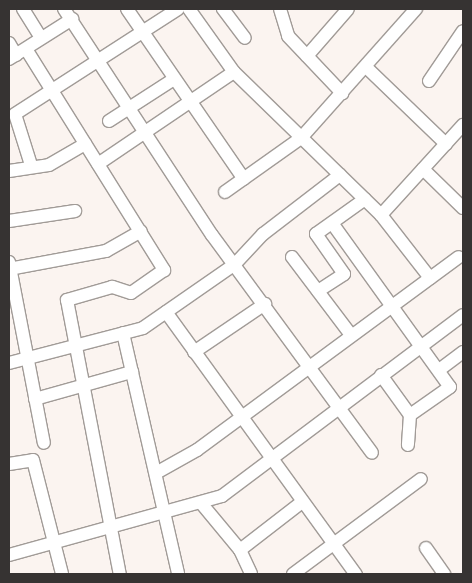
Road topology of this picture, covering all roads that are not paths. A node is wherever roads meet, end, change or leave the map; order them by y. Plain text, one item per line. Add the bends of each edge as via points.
1 (23, 9) edge
2 (127, 9) edge
3 (178, 9) edge
4 (189, 9) edge
5 (223, 9) edge
6 (280, 9) edge
7 (348, 9) edge
8 (416, 9) edge
9 (68, 14) edge
10 (463, 31) edge
11 (142, 33) junction
12 (40, 38) junction
13 (245, 38) dead end
14 (9, 43) edge
15 (17, 54) edge
16 (307, 56) junction
17 (98, 60) junction
18 (366, 67) junction
19 (234, 72) junction
20 (174, 79) junction
21 (429, 81) dead end
22 (52, 90) junction
23 (342, 93) junction
24 (189, 102) junction
25 (129, 108) junction
26 (109, 121) dead end
27 (463, 125) edge
28 (144, 133) junction
29 (302, 138) junction
30 (86, 144) junction
31 (446, 144) junction
32 (98, 164) junction
33 (31, 165) junction
34 (423, 169) junction
35 (9, 171) edge
36 (340, 175) junction
37 (244, 179) junction
38 (225, 192) dead end
39 (365, 200) junction
40 (463, 208) edge
41 (75, 211) dead end
42 (381, 215) junction
43 (9, 221) edge
44 (332, 223) junction
45 (140, 231) junction
46 (292, 257) dead end
47 (459, 257) dead end
48 (235, 264) junction
49 (9, 267) edge
50 (430, 278) junction
51 (318, 292) junction
52 (265, 304) junction
53 (392, 305) junction
54 (166, 312) junction
55 (463, 315) edge
56 (123, 333) junction
57 (351, 335) junction
58 (77, 345) junction
59 (422, 346) junction
60 (194, 352) junction
61 (463, 352) edge
62 (28, 358) junction
63 (9, 363) edge
64 (310, 365) junction
65 (439, 370) junction
66 (132, 372) junction
67 (381, 375) junction
68 (84, 384) junction
69 (36, 399) junction
70 (340, 406) junction
71 (410, 414) junction
72 (241, 417) junction
73 (44, 443) dead end
74 (408, 445) dead end
75 (372, 453) dead end
76 (270, 459) junction
77 (9, 464) edge
78 (156, 473) junction
79 (421, 479) dead end
80 (302, 502) junction
81 (201, 504) junction
82 (164, 513) junction
83 (110, 528) junction
84 (54, 541) junction
85 (332, 544) junction
86 (426, 548) dead end
87 (240, 550) junction
88 (9, 555) edge
89 (62, 574) edge
90 (120, 574) edge
91 (178, 574) edge
92 (252, 574) edge
93 (293, 574) edge
94 (356, 574) edge
95 (444, 574) edge

1 - 12 street
2 - 11 street
3 - 11 street
4 - 19 street
5 - 13 street
6 - 16 street via 288,36
7 - 16 street
8 - 18 street
9 - 12 street
9 - 17 street
10 - 21 street
11 - 17 street
11 - 20 street
12 - 15 street
14 - 15 street
15 - 22 street
16 - 23 street
17 - 22 street
17 - 25 street
18 - 23 street
18 - 31 street
19 - 24 street
19 - 29 street
20 - 24 street
20 - 25 street
22 - 30 street
22 - 33 street via 15,114
23 - 29 street
24 - 28 street
24 - 37 street
25 - 26 street
25 - 28 street
27 - 31 street
28 - 32 street
28 - 48 street
29 - 36 street
29 - 37 street
30 - 32 street
30 - 33 street via 49,165
31 - 34 street
32 - 45 street
33 - 35 street
34 - 40 street
34 - 42 street
36 - 39 street
36 - 48 street via 263,234
37 - 38 street
39 - 42 street
39 - 44 street
41 - 43 street
42 - 50 street
44 - 51 street via 316,234 344,274
44 - 53 street
45 - 49 street via 106,251
45 - 58 street via 164,270 131,293 112,287 67,300
46 - 51 street
47 - 50 street
48 - 52 street
48 - 54 street
49 - 62 street
50 - 53 street
51 - 57 street
52 - 60 street
52 - 64 street
53 - 57 street
53 - 59 street
54 - 56 street via 143,328
54 - 60 street
55 - 59 street
56 - 58 street
56 - 66 street
57 - 64 street
58 - 62 street
58 - 68 street
59 - 65 street
59 - 67 street
60 - 72 street
61 - 65 street
62 - 63 street
62 - 69 street
64 - 70 street
64 - 72 street
65 - 71 street via 450,387
66 - 68 street
66 - 78 street
67 - 70 street
67 - 71 street
68 - 69 street
68 - 83 street
69 - 73 street
70 - 75 street
70 - 76 street
71 - 74 street
72 - 76 street
72 - 78 street via 197,450
76 - 80 street
76 - 81 street via 227,493
77 - 84 street via 33,460
78 - 82 street
79 - 85 street
80 - 85 street
80 - 87 street
81 - 82 street
81 - 87 street
82 - 83 street
82 - 91 street
83 - 84 street
83 - 90 street
84 - 88 street
84 - 89 street
85 - 93 street
85 - 94 street
86 - 95 street
87 - 92 street

